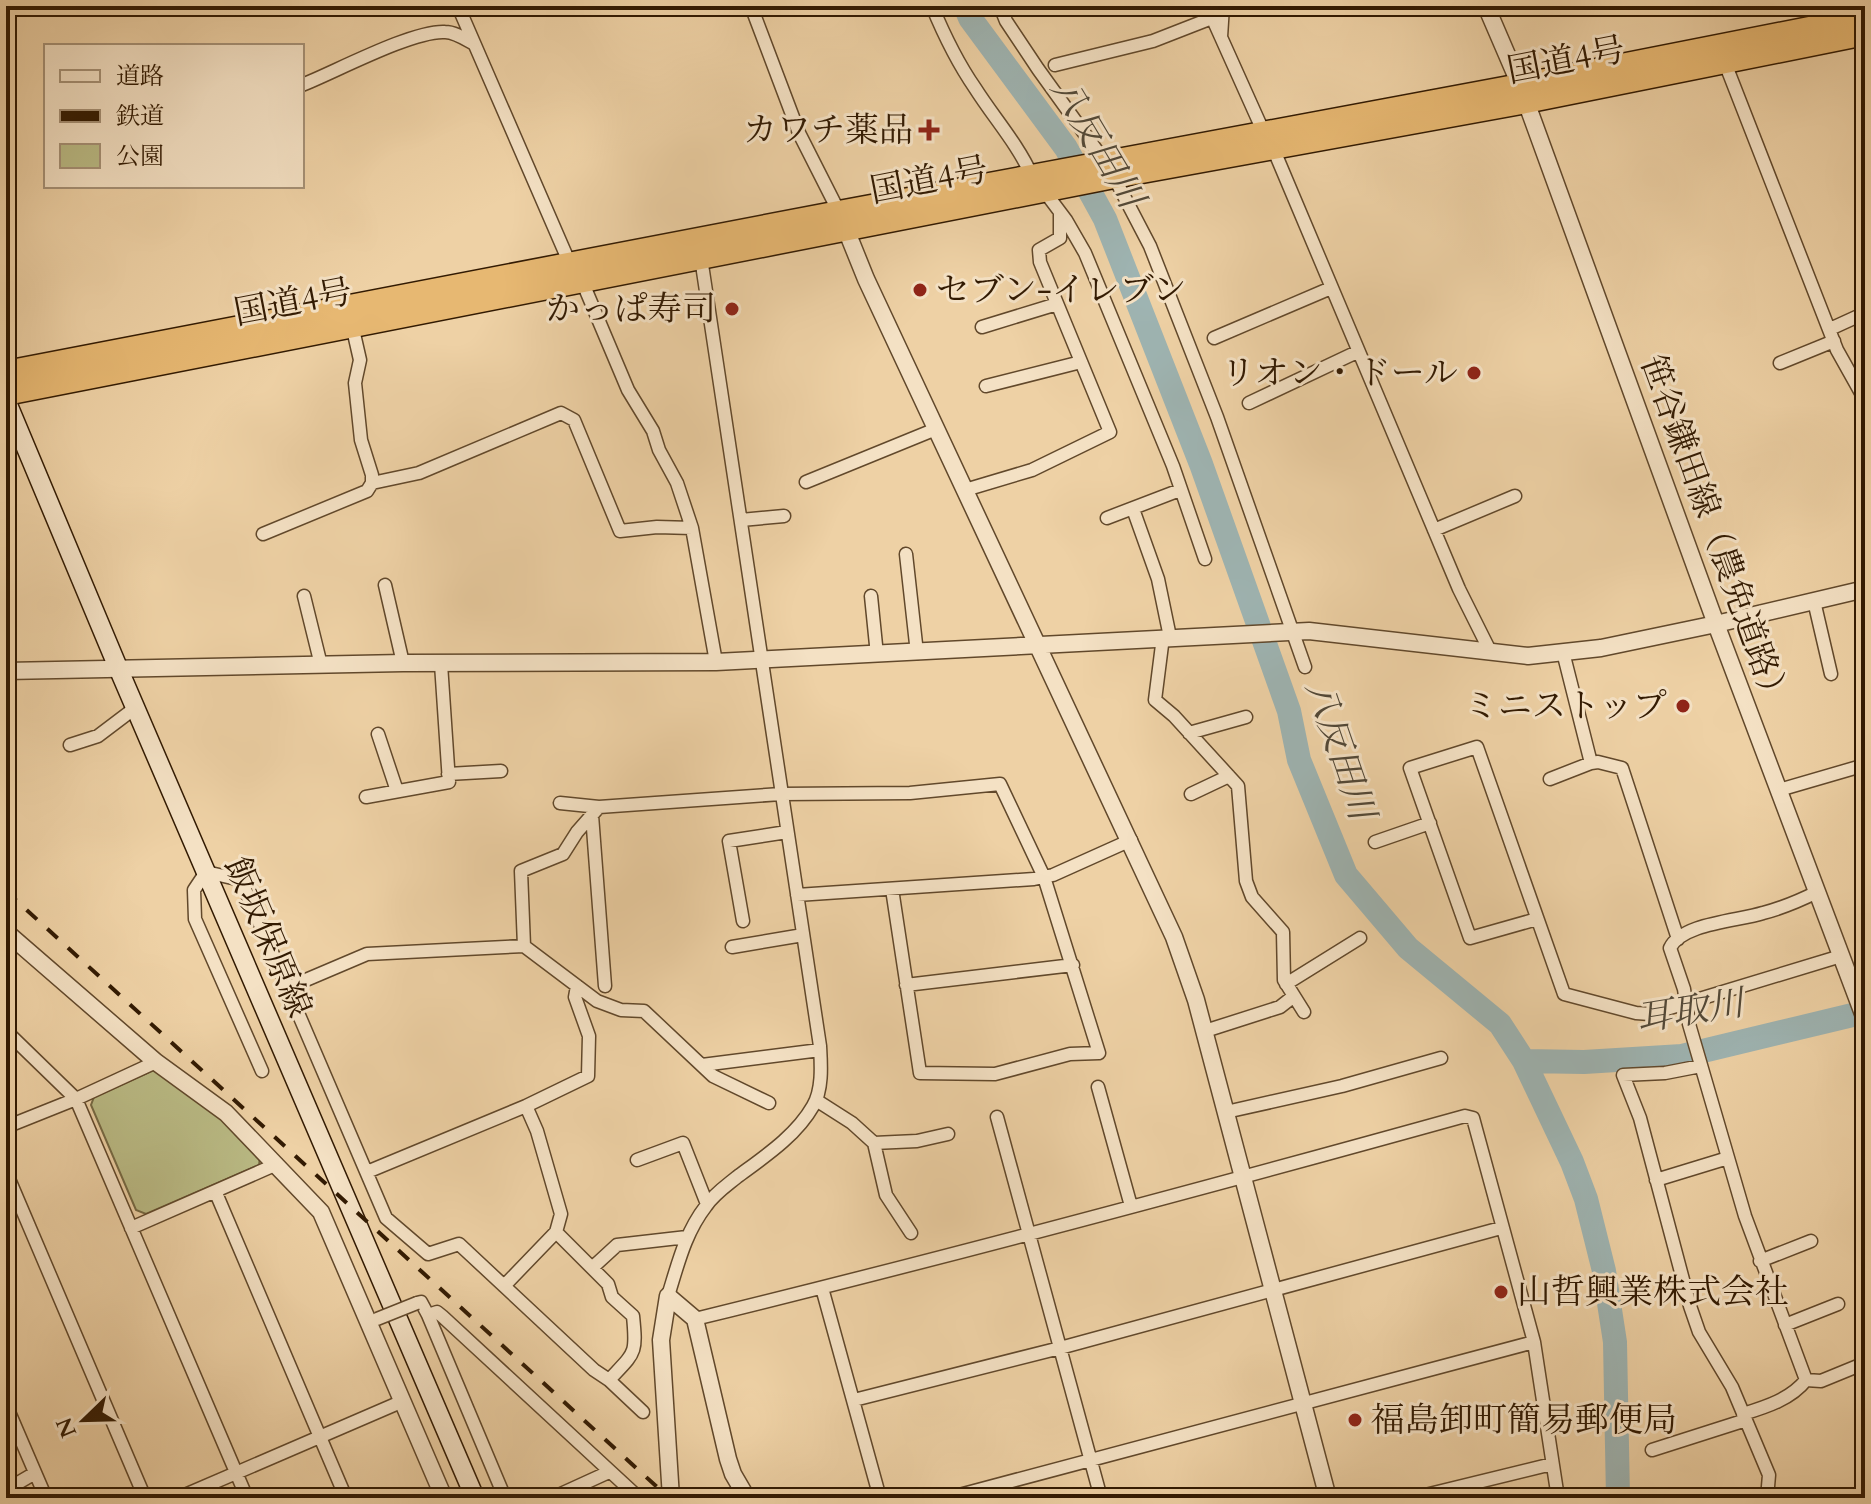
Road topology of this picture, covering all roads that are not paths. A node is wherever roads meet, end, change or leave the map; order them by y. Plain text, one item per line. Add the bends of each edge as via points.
1 (458, 6) edge
2 (752, 6) edge
3 (932, 6) edge
4 (1000, 6) edge
5 (1223, 6) edge
6 (1486, 6) edge
7 (1210, 12) edge
8 (1865, 17) edge
9 (1865, 34) edge
10 (1221, 37) junction
11 (474, 44) junction
12 (1725, 63) junction
13 (1055, 65) dead end
14 (304, 84) edge
15 (1523, 94) junction
16 (1268, 141) junction
17 (1106, 170) junction
18 (1043, 183) junction
19 (1060, 213) junction
20 (843, 222) junction
21 (701, 258) junction
22 (576, 273) junction
23 (1331, 288) junction
24 (1057, 304) junction
25 (1865, 313) edge
26 (352, 325) junction
27 (982, 327) dead end
28 (1832, 335) junction
29 (1214, 338) dead end
30 (1357, 352) junction
31 (1081, 362) junction
32 (1780, 363) dead end
33 (6, 372) edge
34 (986, 386) dead end
35 (6, 397) edge
36 (1865, 400) edge
37 (1249, 403) dead end
38 (936, 429) junction
39 (806, 482) dead end
40 (372, 483) junction
41 (965, 490) junction
42 (1180, 490) junction
43 (1515, 496) dead end
44 (1133, 509) junction
45 (784, 516) dead end
46 (1107, 518) dead end
47 (741, 520) junction
48 (692, 528) junction
49 (1434, 530) junction
50 (263, 534) dead end
51 (906, 554) dead end
52 (1205, 559) dead end
53 (385, 585) dead end
54 (1865, 589) edge
55 (304, 596) dead end
56 (871, 596) dead end
57 (1814, 601) junction
58 (1716, 624) junction
59 (1290, 632) junction
60 (1166, 637) junction
61 (1038, 644) junction
62 (1563, 652) junction
63 (917, 653) junction
64 (1491, 653) junction
65 (877, 655) junction
66 (762, 660) junction
67 (716, 662) junction
68 (403, 663) junction
69 (441, 664) junction
70 (321, 665) junction
71 (1305, 667) dead end
72 (119, 670) junction
73 (6, 671) edge
74 (1831, 674) dead end
75 (135, 708) junction
76 (1246, 717) dead end
77 (1189, 733) junction
78 (378, 734) dead end
79 (70, 745) dead end
80 (1591, 763) junction
81 (1865, 765) edge
82 (501, 771) dead end
83 (448, 774) junction
84 (1229, 776) junction
85 (1550, 779) dead end
86 (1779, 790) junction
87 (397, 791) junction
88 (781, 794) junction
89 (1191, 794) dead end
90 (366, 797) dead end
91 (560, 803) dead end
92 (596, 811) junction
93 (1430, 823) junction
94 (787, 832) junction
95 (1131, 840) junction
96 (1375, 842) dead end
97 (206, 872) junction
98 (1044, 877) junction
99 (892, 889) junction
100 (1817, 892) junction
101 (797, 895) junction
102 (1537, 919) junction
103 (743, 921) dead end
104 (6, 932) edge
105 (803, 935) junction
106 (1360, 938) dead end
107 (1678, 939) junction
108 (524, 946) junction
109 (732, 947) dead end
110 (1841, 956) junction
111 (1073, 965) junction
112 (1286, 984) junction
113 (906, 985) junction
114 (577, 986) junction
115 (605, 986) dead end
116 (287, 988) junction
117 (1294, 996) junction
118 (1687, 1004) junction
119 (1304, 1012) dead end
120 (1865, 1019) edge
121 (6, 1031) edge
122 (1205, 1031) junction
123 (820, 1050) junction
124 (1441, 1058) dead end
125 (156, 1062) junction
126 (1700, 1063) junction
127 (702, 1065) junction
128 (262, 1071) dead end
129 (1098, 1087) dead end
130 (76, 1099) junction
131 (816, 1100) junction
132 (769, 1103) dead end
133 (526, 1106) junction
134 (1226, 1112) junction
135 (997, 1117) dead end
136 (6, 1127) edge
137 (948, 1134) dead end
138 (874, 1143) junction
139 (1728, 1158) junction
140 (637, 1160) dead end
141 (277, 1164) junction
142 (6, 1172) edge
143 (367, 1172) junction
144 (1243, 1177) junction
145 (1656, 1180) junction
146 (216, 1193) junction
147 (707, 1204) junction
148 (1131, 1206) junction
149 (131, 1228) junction
150 (1501, 1228) junction
151 (556, 1232) junction
152 (911, 1233) dead end
153 (1028, 1233) junction
154 (687, 1237) junction
155 (1811, 1241) dead end
156 (1760, 1261) junction
157 (592, 1268) junction
158 (504, 1286) junction
159 (822, 1288) junction
160 (1273, 1289) junction
161 (668, 1296) junction
162 (1838, 1304) dead end
163 (428, 1315) junction
164 (695, 1319) junction
165 (373, 1320) junction
166 (1785, 1325) junction
167 (1534, 1342) junction
168 (1060, 1348) junction
169 (1865, 1363) edge
170 (609, 1380) junction
171 (1806, 1380) junction
172 (854, 1400) junction
173 (403, 1401) junction
174 (1303, 1403) junction
175 (6, 1405) edge
176 (643, 1412) dead end
177 (1745, 1417) junction
178 (320, 1437) junction
179 (1652, 1450) dead end
180 (1091, 1460) junction
181 (1552, 1464) junction
182 (609, 1472) junction
183 (35, 1473) junction
184 (237, 1474) junction
185 (6, 1490) edge
186 (671, 1494) edge
187 (46, 1498) edge
188 (145, 1498) edge
189 (178, 1498) edge
190 (247, 1498) edge
191 (346, 1498) edge
192 (444, 1498) edge
193 (475, 1498) edge
194 (505, 1498) edge
195 (552, 1498) edge
196 (639, 1498) edge
197 (747, 1498) edge
198 (880, 1498) edge
199 (948, 1498) edge
200 (1101, 1498) edge
201 (1328, 1498) edge
202 (1413, 1498) edge
203 (1558, 1498) edge
204 (1767, 1498) edge

1 - 11 street
2 - 20 street via 799,133
3 - 18 street via 975,89
4 - 17 street
5 - 10 street
6 - 15 street, 笹谷鎌田線（農免道路）
7 - 10 street
7 - 13 street via 1153,41
8 - 15 highway, 国道4号
9 - 12 highway, 国道4号
10 - 16 street
11 - 14 street via 449,32 428,34
11 - 22 street
12 - 15 highway, 国道4号
12 - 28 street
15 - 16 highway, 国道4号
15 - 58 street, 笹谷鎌田線（農免道路）
16 - 17 highway, 国道4号
16 - 23 street
17 - 18 highway, 国道4号
17 - 59 street via 1150,246 1217,417
18 - 19 street
18 - 20 highway, 国道4号
19 - 24 street via 1060,238 1039,250
19 - 42 street via 1085,253
20 - 21 highway, 国道4号
20 - 22 highway, 国道4号
20 - 38 street
21 - 22 highway, 国道4号
21 - 47 street
22 - 26 highway, 国道4号
22 - 33 highway, 国道4号
22 - 48 street via 677,483
23 - 29 street
23 - 30 street
24 - 27 street
24 - 31 street
25 - 28 street
26 - 35 highway, 国道4号
26 - 40 street via 360,360 355,383 361,440
28 - 32 street
28 - 36 street
30 - 37 street
30 - 49 street
31 - 34 street
31 - 41 street via 1110,432 1032,470
35 - 72 main road, 飯坂保原線
38 - 39 street
38 - 41 street
40 - 48 street via 419,473 561,413 574,420 620,531
40 - 50 street via 367,491
41 - 61 street
42 - 44 street
42 - 52 street
43 - 49 street
44 - 46 street
44 - 60 street via 1158,579
45 - 47 street
47 - 66 street
48 - 67 street
49 - 64 street
51 - 63 street
53 - 68 street
54 - 57 street
55 - 70 street
56 - 65 street
57 - 58 street
57 - 74 street
58 - 62 street
58 - 86 street, 笹谷鎌田線（農免道路）
59 - 60 street
59 - 64 street
59 - 71 street
60 - 61 street
60 - 77 street via 1155,700
61 - 63 street
61 - 95 street
62 - 64 street
62 - 80 street
63 - 65 street
65 - 66 street
66 - 67 street
66 - 88 street
67 - 69 street
68 - 69 street
68 - 70 street
69 - 83 street
70 - 72 street
72 - 73 street
72 - 75 main road, 飯坂保原線
75 - 79 street via 98,736
75 - 97 main road, 飯坂保原線
76 - 77 street
77 - 84 street
78 - 87 street
80 - 85 street
80 - 107 street via 1622,768
81 - 86 street
82 - 83 street
83 - 87 street via 449,782
84 - 89 street
84 - 112 street via 1238,786 1246,881 1252,897 1283,932
86 - 100 street, 笹谷鎌田線（農免道路）
87 - 90 street
88 - 92 street
88 - 94 street
88 - 98 street via 910,793 1000,784
91 - 92 street
92 - 108 street via 563,854 521,871
92 - 115 street
93 - 96 street
93 - 102 street via 1470,938
93 - 102 street via 1410,768 1477,747
94 - 101 street
94 - 103 street via 729,841
95 - 98 street
95 - 122 street via 1174,937
97 - 116 street via 241,880
97 - 128 street via 194,890 195,919
97 - 193 main road, 飯坂保原線
98 - 99 street
98 - 111 street
99 - 101 street
99 - 113 street
100 - 107 street via 1789,906 1718,922
100 - 110 street, 笹谷鎌田線（農免道路）
101 - 105 street
102 - 118 street via 1564,994 1636,1013
104 - 125 street
105 - 109 street
105 - 123 street
106 - 112 street
107 - 118 street via 1670,948
108 - 114 street
108 - 116 street via 367,954
110 - 118 street
110 - 120 street, 笹谷鎌田線（農免道路）
111 - 113 street
111 - 113 street via 1099,1053 1070,1054 995,1074 920,1073
112 - 117 street
114 - 127 street via 621,1010 644,1011
114 - 133 street via 575,997 589,1036 588,1076
116 - 143 street
117 - 119 street
117 - 122 street via 1280,1007
118 - 126 street
121 - 130 street
122 - 134 street
123 - 127 street
123 - 131 street
124 - 134 street
125 - 130 street
125 - 141 street via 226,1113
126 - 139 street
126 - 145 street via 1665,1073 1623,1075
127 - 132 street via 725,1084
129 - 148 street
130 - 136 street
130 - 149 street
131 - 138 street
131 - 147 street via 792,1133
133 - 143 street
133 - 151 street via 561,1214
134 - 144 street
135 - 153 street
137 - 138 street
138 - 152 street via 886,1195
139 - 145 street
139 - 156 street
140 - 147 street via 683,1143
141 - 146 street
141 - 165 street via 321,1212
142 - 188 street
143 - 158 street via 386,1218 428,1254 459,1244
144 - 148 street
144 - 150 street via 1465,1116 1473,1118
144 - 160 street
145 - 177 street via 1699,1332
146 - 149 street
146 - 178 street
147 - 154 street
148 - 153 street
149 - 184 street
150 - 160 street
150 - 167 street
151 - 157 street
151 - 158 street
153 - 159 street
153 - 168 street
154 - 157 street via 617,1245
154 - 161 street
155 - 156 street
156 - 166 street
157 - 170 street via 633,1316 634,1354
158 - 170 street
159 - 164 street
159 - 172 street
160 - 168 street
160 - 174 street
161 - 164 street
161 - 186 street via 661,1340
162 - 166 street
163 - 165 street, bridge via 421,1302
163 - 182 street via 442,1316
163 - 194 street
164 - 197 street via 728,1459
165 - 173 street
166 - 171 street
167 - 174 street
167 - 181 street
168 - 172 street
168 - 180 street
169 - 171 street via 1821,1381
170 - 176 street
171 - 177 street via 1778,1402
172 - 198 street
173 - 178 street
173 - 192 street
174 - 180 street
174 - 201 street
175 - 183 street
177 - 179 street
177 - 204 street via 1769,1475
178 - 184 street
178 - 191 street
180 - 199 street
180 - 200 street
181 - 202 street
181 - 203 street
182 - 195 street
182 - 196 street
183 - 185 street
183 - 187 street
184 - 189 street
184 - 190 street

